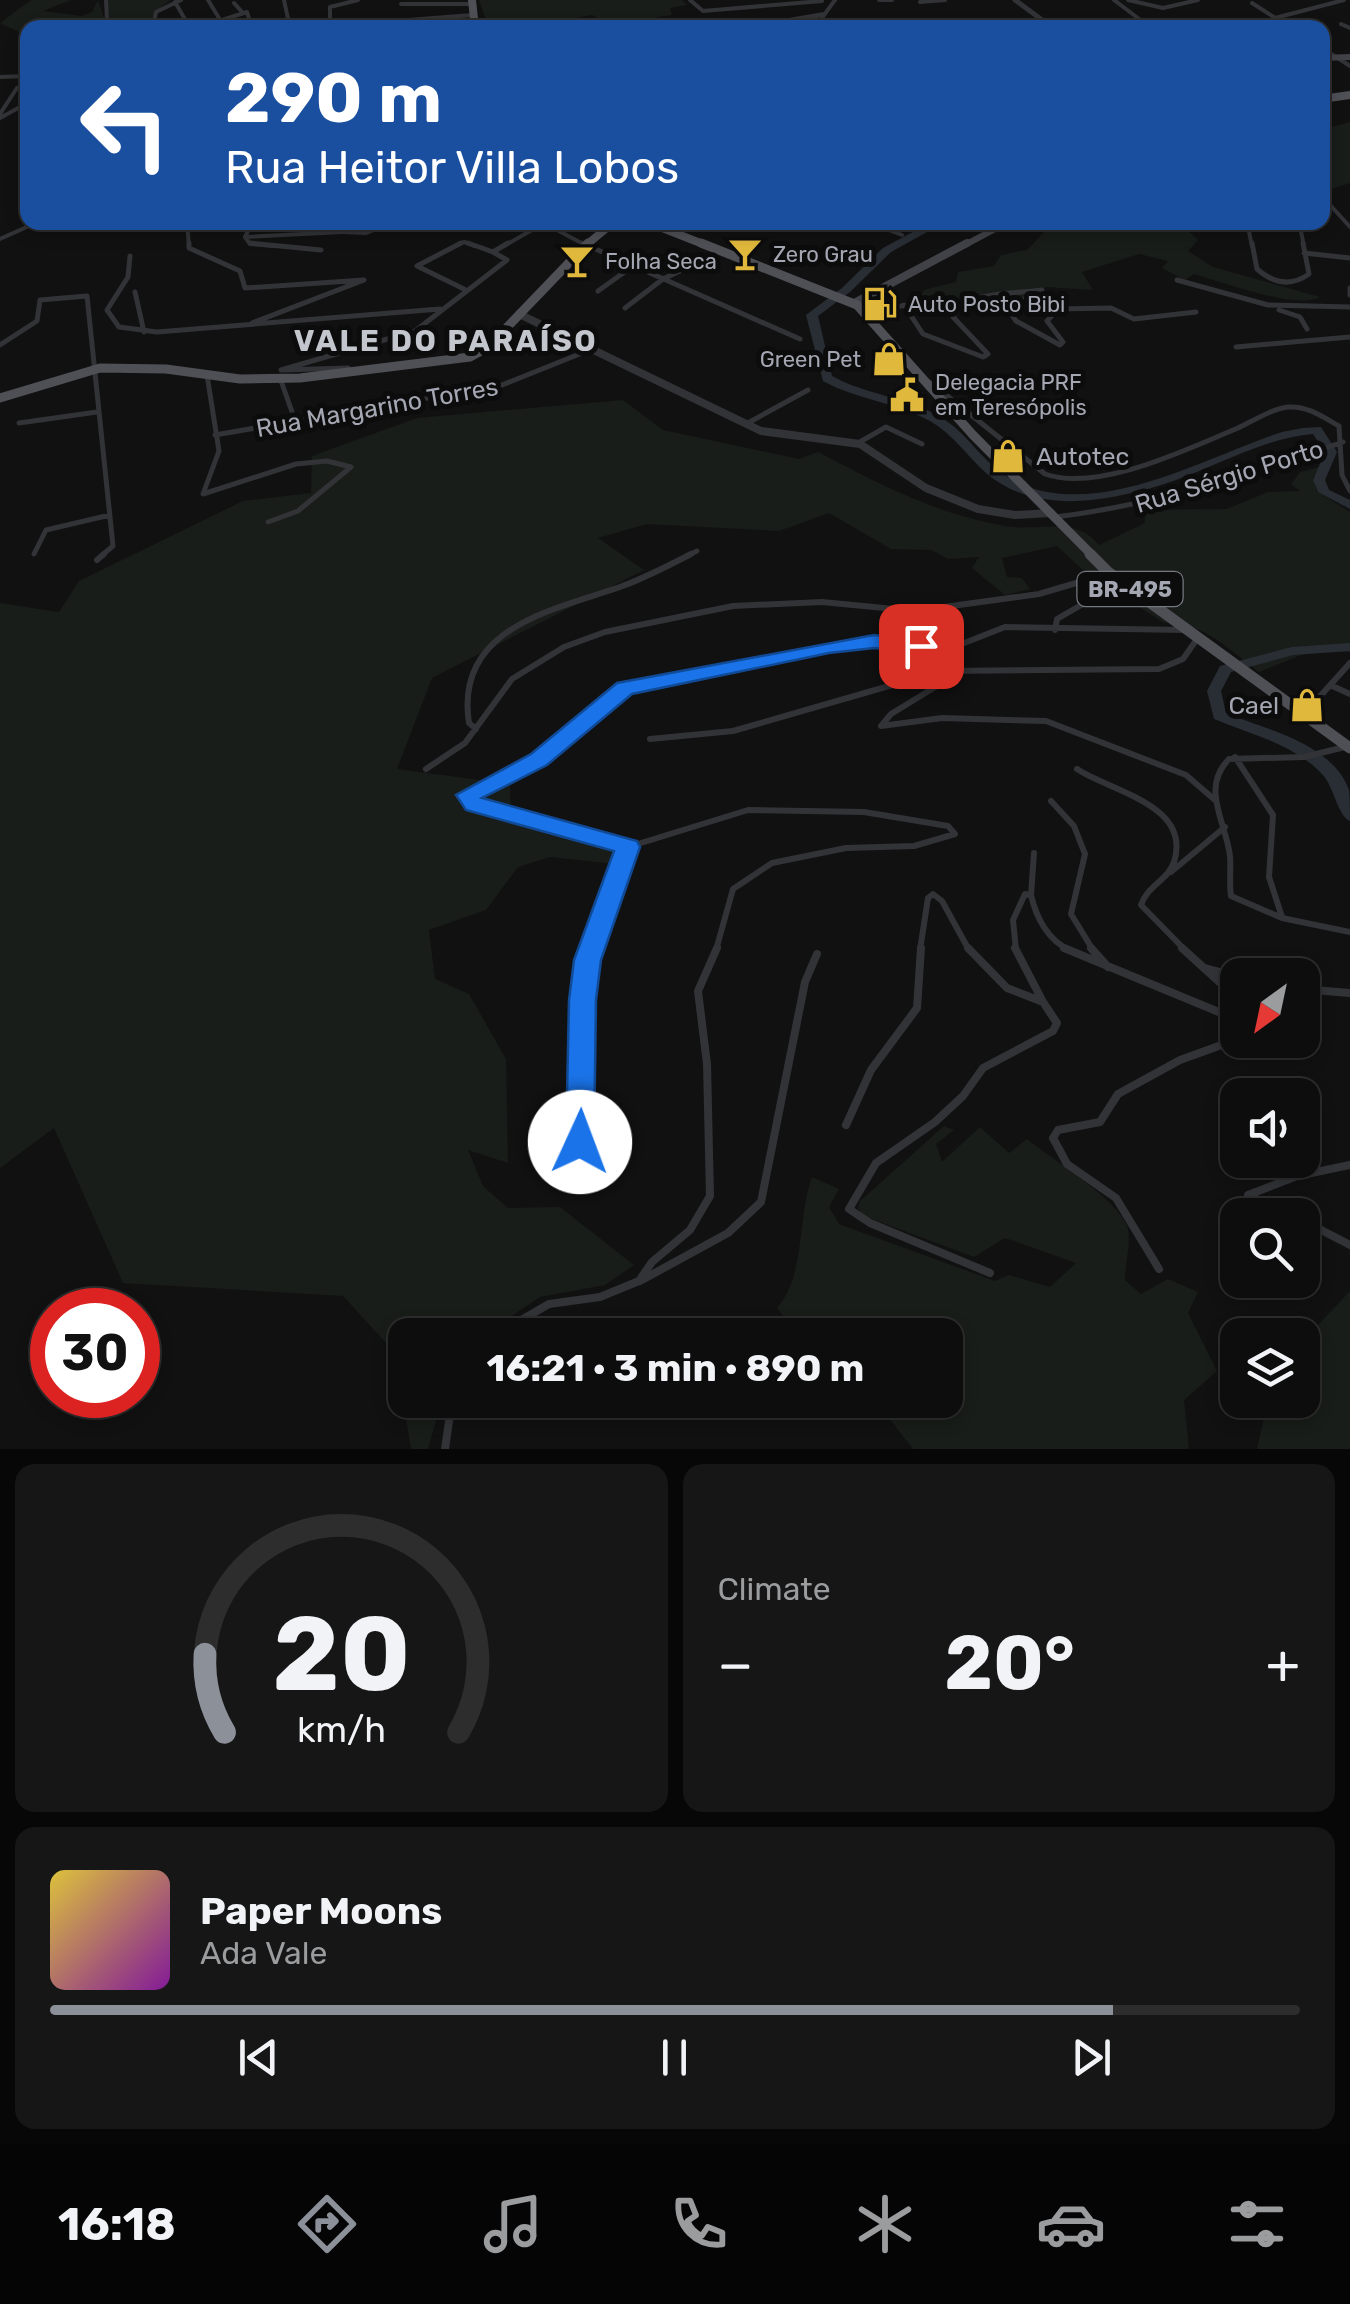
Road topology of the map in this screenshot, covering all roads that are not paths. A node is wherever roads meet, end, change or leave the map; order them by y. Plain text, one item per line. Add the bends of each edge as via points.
1 (208, 0) edge
2 (358, 0) edge
3 (690, 0) edge
4 (732, 0) edge
5 (821, 0) edge
6 (835, 0) edge
7 (880, 0) edge
8 (892, 0) edge
9 (945, 0) edge
10 (1015, 0) edge
11 (1114, 0) edge
12 (1128, 0) edge
13 (1198, 0) edge
14 (1342, 0) edge
15 (178, 1) edge
16 (472, 2) edge
17 (779, 2) edge
18 (920, 2) edge
19 (234, 3) dead end
20 (1252, 3) dead end
21 (401, 4) dead end
22 (1350, 5) edge
23 (738, 8) junction
24 (830, 8) junction
25 (242, 12) junction
26 (473, 15) junction
27 (824, 15) junction
28 (1275, 18) junction
29 (154, 20) edge
30 (222, 20) joint
31 (250, 20) edge
32 (330, 20) edge
33 (408, 20) edge
34 (474, 20) edge
35 (792, 20) edge
36 (810, 20) edge
37 (820, 20) edge
38 (1041, 20) edge
39 (1141, 20) edge
40 (1278, 20) edge
41 (1341, 24) dead end
42 (1350, 28) edge
43 (1330, 53) edge
44 (1350, 57) edge
45 (1330, 58) edge
46 (1337, 58) junction
47 (1350, 66) edge
48 (20, 86) edge
49 (20, 106) dead end
50 (0, 114) edge
51 (1330, 205) edge
52 (1350, 227) edge
53 (188, 230) edge
54 (248, 230) edge
55 (345, 230) edge
56 (374, 230) edge
57 (532, 230) edge
58 (556, 230) edge
59 (604, 230) edge
60 (667, 230) edge
61 (889, 230) edge
62 (989, 230) edge
63 (1249, 230) edge
64 (1300, 230) edge
65 (342, 232) junction
66 (902, 235) dead end
67 (245, 237) junction
68 (585, 246) junction
69 (321, 250) dead end
70 (493, 252) junction
71 (720, 252) junction
72 (1304, 253) junction
73 (130, 256) dead end
74 (1350, 258) edge
75 (634, 266) junction
76 (664, 279) junction
77 (1177, 280) dead end
78 (1350, 288) edge
79 (464, 289) junction
80 (598, 291) dead end
81 (135, 292) dead end
82 (879, 292) junction
83 (1350, 296) edge
84 (850, 302) junction
85 (1254, 302) junction
86 (625, 308) dead end
87 (1350, 308) edge
88 (106, 310) junction
89 (440, 310) junction
90 (89, 312) junction
91 (1196, 312) dead end
92 (520, 314) junction
93 (865, 316) junction
94 (251, 324) junction
95 (1307, 330) dead end
96 (144, 332) junction
97 (1350, 337) edge
98 (800, 340) dead end
99 (0, 345) edge
100 (1236, 347) dead end
101 (592, 349) junction
102 (404, 367) junction
103 (92, 369) junction
104 (207, 375) junction
105 (280, 378) junction
106 (930, 383) junction
107 (808, 390) dead end
108 (0, 398) edge
109 (97, 412) junction
110 (18, 423) dead end
111 (296, 423) junction
112 (746, 424) junction
113 (215, 435) junction
114 (1339, 442) junction
115 (858, 443) junction
116 (922, 444) dead end
117 (1350, 492) edge
118 (1050, 511) junction
119 (110, 516) junction
120 (268, 522) dead end
121 (697, 551) dead end
122 (34, 554) dead end
123 (96, 560) dead end
124 (1055, 630) junction
125 (1186, 630) junction
126 (1198, 638) junction
127 (954, 647) junction
128 (1350, 663) edge
129 (951, 670) junction
130 (1330, 685) junction
131 (1350, 694) edge
132 (1304, 714) junction
133 (476, 729) junction
134 (650, 739) dead end
135 (1349, 747) edge
136 (1235, 758) junction
137 (426, 769) dead end
138 (1077, 770) dead end
139 (1216, 800) junction
140 (1051, 801) dead end
141 (1224, 827) junction
142 (628, 847) junction
143 (1034, 853) dead end
144 (1170, 872) junction
145 (1031, 895) junction
146 (1282, 918) junction
147 (1350, 932) edge
148 (816, 954) dead end
149 (1203, 967) junction
150 (1110, 970) junction
151 (1220, 972) edge
152 (1220, 983) edge
153 (1320, 991) edge
154 (1350, 994) edge
155 (1043, 1002) junction
156 (1220, 1013) edge
157 (1220, 1046) edge
158 (846, 1126) dead end
159 (580, 1142) dead end
160 (1350, 1166) edge
161 (1252, 1198) edge
162 (1320, 1229) edge
163 (1350, 1245) edge
164 (1159, 1269) dead end
165 (990, 1273) dead end
166 (639, 1281) junction
167 (525, 1318) edge
168 (449, 1418) edge
169 (445, 1449) edge

1 - 30 street
2 - 32 street via 330,7
3 - 23 street via 701,11
4 - 23 street
5 - 17 street
5 - 24 street
6 - 24 street
7 - 8 street
9 - 18 street
10 - 38 street
11 - 39 street
12 - 13 street via 1162,7
14 - 22 street
14 - 28 street
15 - 29 street via 156,12
16 - 21 street
16 - 26 main road
17 - 23 street
19 - 25 street
20 - 28 street
24 - 27 street
25 - 30 street
25 - 31 street
26 - 33 street
26 - 34 main road
27 - 35 street
27 - 36 street
27 - 37 street
28 - 40 street
41 - 42 street
43 - 46 street
44 - 46 main road
45 - 46 main road
46 - 47 street
48 - 50 street
49 - 50 street
51 - 52 street
53 - 94 street via 189,248 240,271 245,288 364,280
54 - 67 street
55 - 65 street
56 - 65 street
57 - 70 street
58 - 68 street
59 - 68 main road
60 - 71 main road, BR-495
61 - 66 street
62 - 82 main road
63 - 72 street via 1257,270 1266,277 1307,277
64 - 72 street
65 - 67 street
67 - 69 street via 250,244
68 - 75 street
68 - 92 main road
70 - 79 street via 506,260
70 - 79 street via 464,242 417,266
71 - 76 street
71 - 84 main road, BR-495
72 - 74 street
73 - 88 street via 128,276
75 - 76 street
75 - 80 street
76 - 86 street
76 - 98 street
77 - 85 street
78 - 83 street
79 - 89 street
81 - 96 street
82 - 84 main road
82 - 93 main road
84 - 93 main road, BR-495
85 - 87 street
85 - 95 street via 1300,317
88 - 90 street
88 - 96 street via 119,327
89 - 94 street
89 - 102 street via 415,331 281,370
90 - 99 street via 87,296 40,300 37,321
90 - 103 street
91 - 93 street via 1134,319 1111,308 1058,310 1047,321 1060,345 1010,312 1043,290 975,299 959,306 954,317 984,357 916,330 904,305
92 - 101 street
92 - 102 main road via 476,356
93 - 106 main road, BR-495
94 - 96 street
97 - 100 street
101 - 111 street, Rua Margarino Torres via 502,385
101 - 112 street
102 - 105 main road
103 - 104 main road
103 - 108 main road
103 - 109 street
104 - 105 main road
104 - 113 street
105 - 111 street
106 - 114 street via 1037,468 1062,480 1173,455 1288,407 1329,417 1340,426
106 - 118 main road, BR-495
107 - 112 street
109 - 110 street
109 - 119 street
111 - 113 street, Rua Margarino Torres
112 - 115 street via 783,436
113 - 120 street via 219,454 202,489 207,496 301,466 351,467 298,511
114 - 117 street
114 - 118 street, Rua Sérgio Porto via 1181,495
115 - 116 street via 886,427
115 - 118 street via 944,498 1021,516
118 - 125 main road, BR-495 via 1108,572
119 - 122 street via 51,527
119 - 123 street via 112,550
121 - 133 street via 622,586 559,604 485,650 470,678 467,704
124 - 125 street
124 - 127 street via 1000,628
124 - 133 street via 1057,620 1095,597 1096,588 1076,582 1039,594 915,611 807,602 698,611 564,648 509,682
125 - 126 main road, BR-495
126 - 129 street via 1183,659 1160,669
126 - 132 main road, BR-495
127 - 129 street
127 - 142 street via 850,644 629,687 539,760 468,795 474,805
128 - 130 street
129 - 134 street via 734,731
129 - 139 street via 938,689 881,726 942,718 1046,722 1186,774
130 - 131 street
130 - 132 street
132 - 135 main road, BR-495
133 - 137 street via 453,754
135 - 136 street via 1310,756
136 - 139 street via 1218,771
136 - 146 street via 1274,815 1269,877
138 - 144 street via 1168,818 1179,839
139 - 141 street
140 - 150 street via 1080,832 1088,860 1070,907 1073,918
141 - 144 street
141 - 146 street via 1229,893
142 - 159 street via 588,960
142 - 166 street via 748,810 864,812 953,830 952,838 914,846 846,848 772,862 734,890 698,992 710,1196 690,1230
143 - 145 street
144 - 149 street via 1144,893 1141,904
145 - 150 street via 1057,945
145 - 155 street via 1023,896 1012,922 1020,962
146 - 147 street
148 - 166 street via 761,1202 728,1233
149 - 151 street
149 - 152 street
150 - 156 street
153 - 154 street
155 - 158 street via 984,973 942,900 936,894 928,898 917,1008 871,1070
155 - 165 street via 1057,1023 1053,1031 983,1068 935,1122 876,1162 850,1209
157 - 164 street via 1118,1094 1100,1122 1058,1130 1053,1138 1067,1164 1116,1198
160 - 161 street via 1297,1176
162 - 163 street
166 - 167 street via 600,1297 549,1304
168 - 169 street

